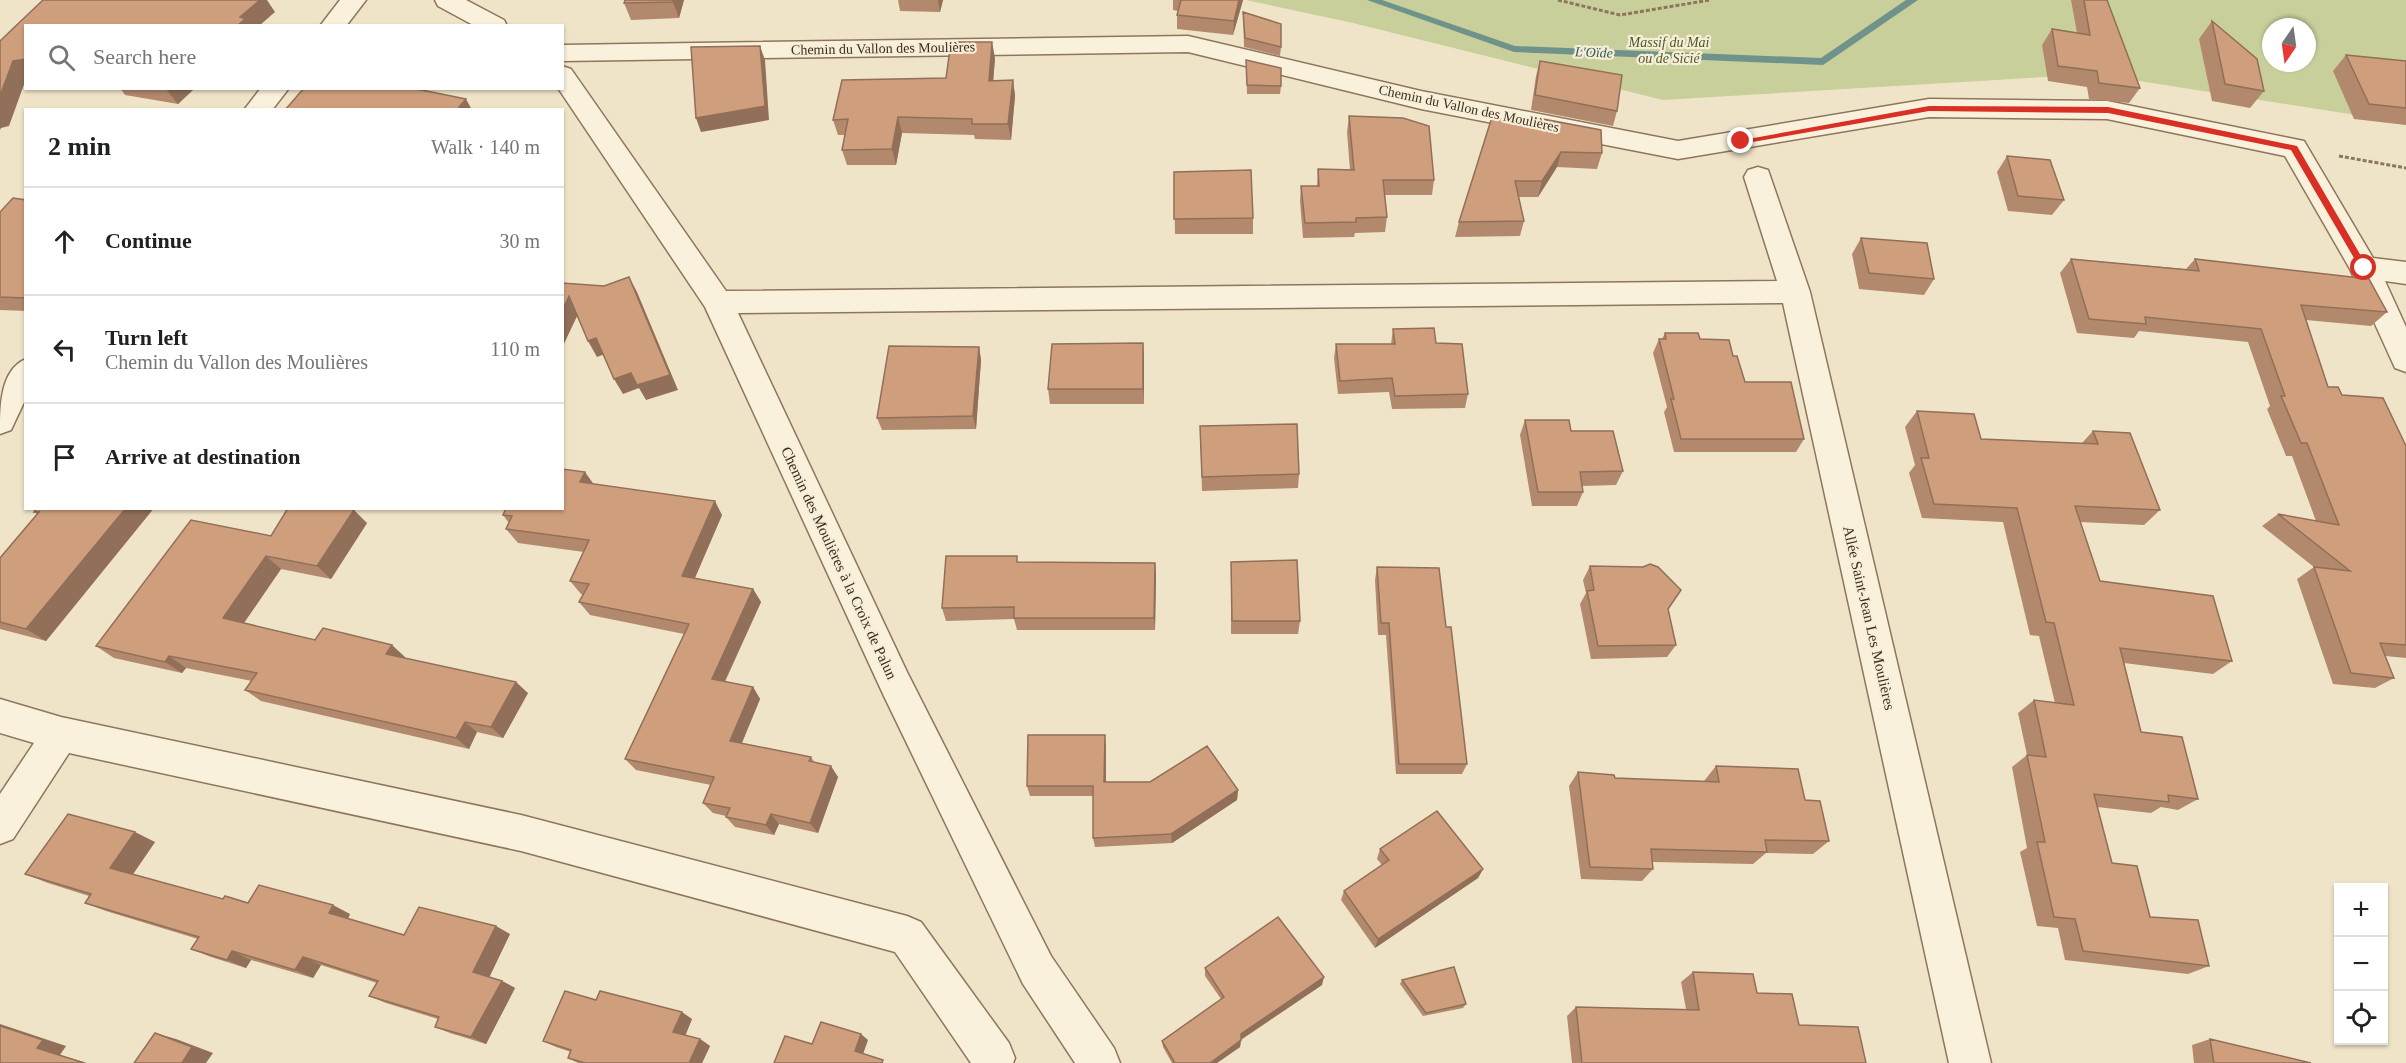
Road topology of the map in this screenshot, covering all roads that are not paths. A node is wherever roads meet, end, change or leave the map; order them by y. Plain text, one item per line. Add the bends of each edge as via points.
1 (354, 0) edge
2 (447, 0) edge
3 (334, 24) edge
4 (491, 24) edge
5 (564, 53) edge
6 (564, 78) edge
7 (274, 90) edge
8 (259, 108) edge
9 (1758, 177) dead end
10 (2364, 268) junction
11 (2406, 273) edge
12 (1795, 292) junction
13 (718, 302) junction
14 (2406, 360) edge
15 (24, 372) edge
16 (0, 421) edge
17 (0, 716) edge
18 (61, 734) junction
19 (0, 826) edge
20 (992, 1063) edge
21 (1099, 1063) edge
22 (1970, 1063) edge

1 - 3 street
2 - 4 street
5 - 10 street, Chemin du Vallon des Moulières via 1188,44 1420,100 1678,150 1929,108 2108,110 2294,148
6 - 13 street, Chemin des Moulières à la Croix de Palun
7 - 8 street
9 - 12 street, Allée Saint-Jean Les Moulières
10 - 11 street
10 - 14 street
12 - 13 street
12 - 22 street, Allée Saint-Jean Les Moulières
13 - 21 street, Chemin des Moulières à la Croix de Palun via 895,683 1037,970
15 - 16 street
17 - 18 street
18 - 19 street
18 - 20 street via 521,833 907,936 994,1058

